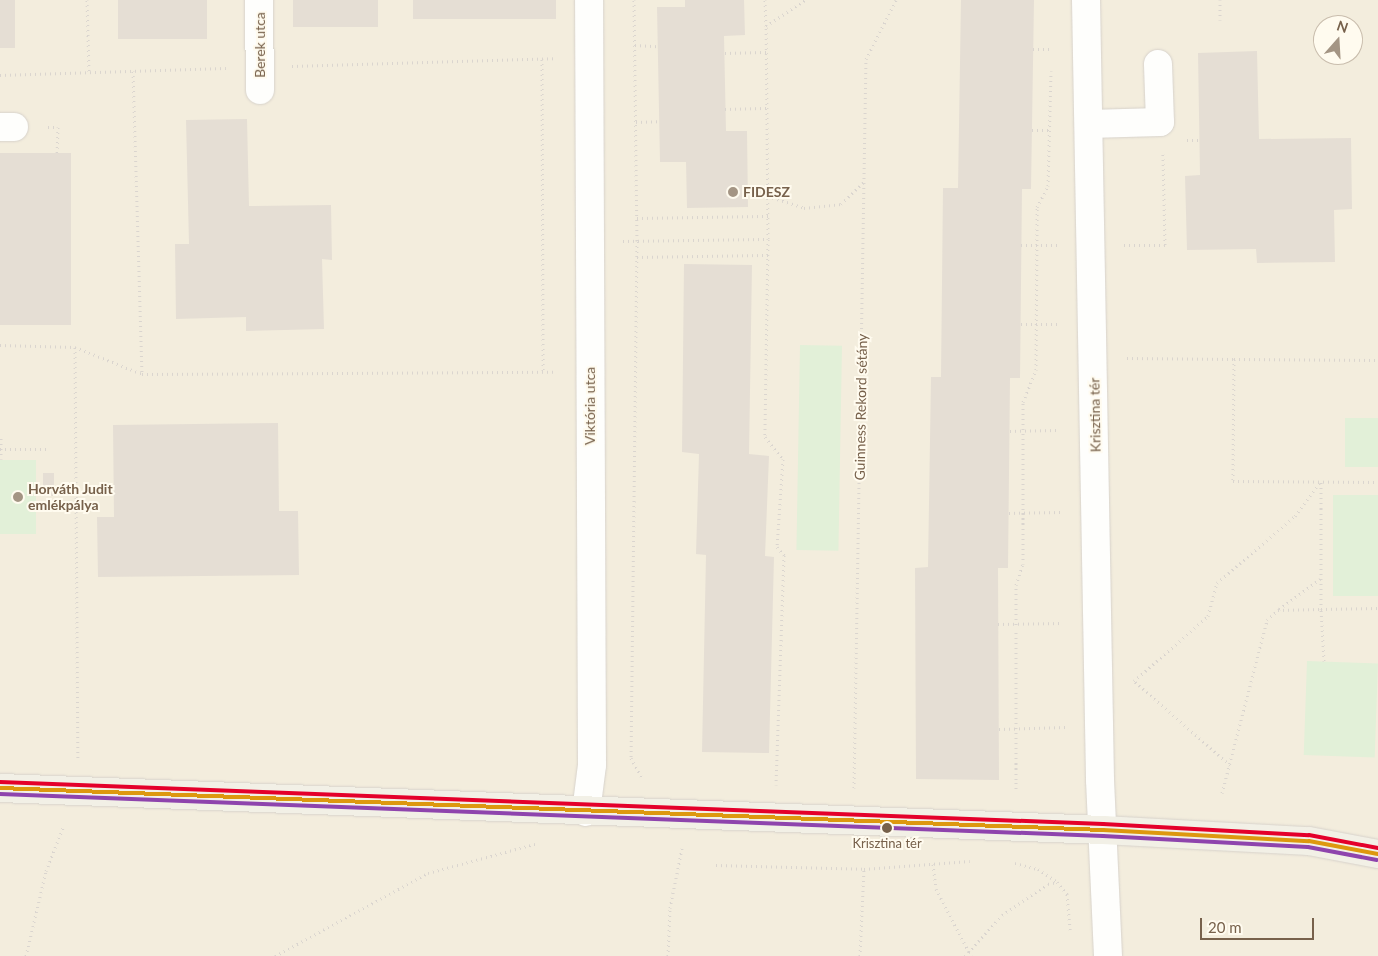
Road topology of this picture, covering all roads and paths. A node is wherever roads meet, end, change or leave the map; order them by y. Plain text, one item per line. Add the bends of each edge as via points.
1 (86, 0) edge
2 (259, 0) edge
3 (589, 0) edge
4 (634, 0) edge
5 (765, 0) edge
6 (805, 0) edge
7 (896, 0) edge
8 (1086, 0) edge
9 (1220, 0) edge
10 (1220, 20) dead end
11 (766, 26) junction
12 (1051, 39) dead end
13 (635, 45) junction
14 (657, 46) dead end
15 (766, 52) junction
16 (725, 53) dead end
17 (589, 58) junction
18 (1051, 58) dead end
19 (542, 59) junction
20 (1158, 64) dead end
21 (1051, 67) dead end
22 (133, 71) junction
23 (89, 72) junction
24 (0, 75) edge
25 (260, 79) junction
26 (767, 108) junction
27 (726, 109) dead end
28 (659, 121) dead end
29 (636, 122) junction
30 (1089, 124) junction
31 (58, 127) dead end
32 (1181, 140) dead end
33 (1199, 140) dead end
34 (1162, 150) dead end
35 (57, 153) dead end
36 (865, 181) junction
37 (768, 196) junction
38 (768, 216) junction
39 (637, 218) junction
40 (768, 239) junction
41 (637, 241) junction
42 (590, 242) junction
43 (1092, 245) junction
44 (768, 255) junction
45 (637, 257) junction
46 (0, 345) edge
47 (75, 347) junction
48 (1117, 358) dead end
49 (1234, 359) junction
50 (1378, 360) edge
51 (543, 372) junction
52 (590, 372) junction
53 (142, 374) junction
54 (1023, 430) junction
55 (1096, 430) junction
56 (1010, 431) dead end
57 (1, 438) edge
58 (0, 449) edge
59 (50, 449) dead end
60 (1, 459) edge
61 (1320, 482) junction
62 (1378, 482) edge
63 (1097, 512) junction
64 (1009, 513) dead end
65 (1023, 513) junction
66 (1321, 578) junction
67 (1378, 608) edge
68 (1321, 609) junction
69 (1278, 610) junction
70 (1099, 622) junction
71 (998, 624) dead end
72 (1016, 624) junction
73 (1324, 661) dead end
74 (1102, 726) junction
75 (999, 728) dead end
76 (1015, 728) junction
77 (1230, 765) junction
78 (648, 780) dead end
79 (767, 784) dead end
80 (0, 788) edge
81 (1016, 789) dead end
82 (1222, 793) dead end
83 (76, 794) junction
84 (586, 812) junction
85 (688, 814) junction
86 (855, 821) junction
87 (1103, 830) junction
88 (540, 843) dead end
89 (1378, 854) edge
90 (972, 861) dead end
91 (1011, 861) dead end
92 (933, 864) junction
93 (716, 865) dead end
94 (864, 869) junction
95 (1057, 882) junction
96 (1071, 938) dead end
97 (968, 955) edge
98 (26, 956) edge
99 (275, 956) edge
100 (668, 956) edge
101 (860, 956) edge
102 (1108, 956) edge

1 - 23 path
2 - 25 street, Berek utca
3 - 17 street, Viktória utca
4 - 13 path
5 - 11 path
6 - 11 path
7 - 36 path, Guinness Rekord sétány via 866,59
8 - 30 street, Krisztina tér
9 - 10 path
11 - 15 path
12 - 18 path
13 - 14 path
13 - 29 path
15 - 16 path
15 - 26 path
17 - 19 path
17 - 42 street, Viktória utca
19 - 25 path
19 - 51 path
20 - 30 street via 1160,122
21 - 54 path via 1048,186 1037,206 1036,370 1023,402
22 - 23 path
22 - 25 path
22 - 53 path
23 - 24 path
26 - 27 path
26 - 37 path
28 - 29 path
29 - 39 path
30 - 43 street, Krisztina tér
31 - 35 path
32 - 33 path
34 - 43 path via 1165,245
36 - 37 path via 841,204 804,208
36 - 86 path, Guinness Rekord sétány
37 - 38 path
38 - 39 path
38 - 40 path
39 - 41 path
40 - 41 path
40 - 44 path
41 - 42 path
41 - 45 path
42 - 52 street, Viktória utca
43 - 55 street, Krisztina tér
44 - 45 path
44 - 79 path via 764,437 783,459 777,547 784,555 776,785
45 - 78 path via 631,758 643,780
46 - 47 path
47 - 53 path
47 - 83 path via 79,748
48 - 49 path
49 - 50 path
49 - 61 path via 1232,481
51 - 52 path
51 - 53 path
52 - 84 street, Viktória utca via 592,766
54 - 55 path
54 - 56 path
54 - 65 path
55 - 63 street, Krisztina tér
57 - 58 path
58 - 59 path
58 - 60 path
61 - 62 path
61 - 66 path
61 - 77 path via 1295,516 1217,583 1208,616 1134,681
63 - 65 path
63 - 70 street, Krisztina tér
64 - 65 path
65 - 72 path via 1023,564 1016,585
66 - 68 path
66 - 69 path
67 - 68 path
68 - 69 path
68 - 73 path
69 - 77 path via 1267,620
70 - 72 path
70 - 74 street, Krisztina tér
71 - 72 path
72 - 76 path
74 - 76 path
74 - 87 street, Krisztina tér
75 - 76 path
76 - 81 path
77 - 82 path
80 - 83 main road
83 - 84 main road
83 - 98 path via 46,871
84 - 85 main road
85 - 86 main road
85 - 100 path via 670,908
86 - 87 main road
87 - 89 main road via 1309,841
87 - 102 street, Krisztina tér
88 - 99 path via 428,873
90 - 92 path
91 - 95 path via 1038,869
92 - 94 path
92 - 97 path via 936,889
93 - 94 path
94 - 101 path
95 - 96 path via 1067,894
95 - 97 path via 1048,884 1002,916

